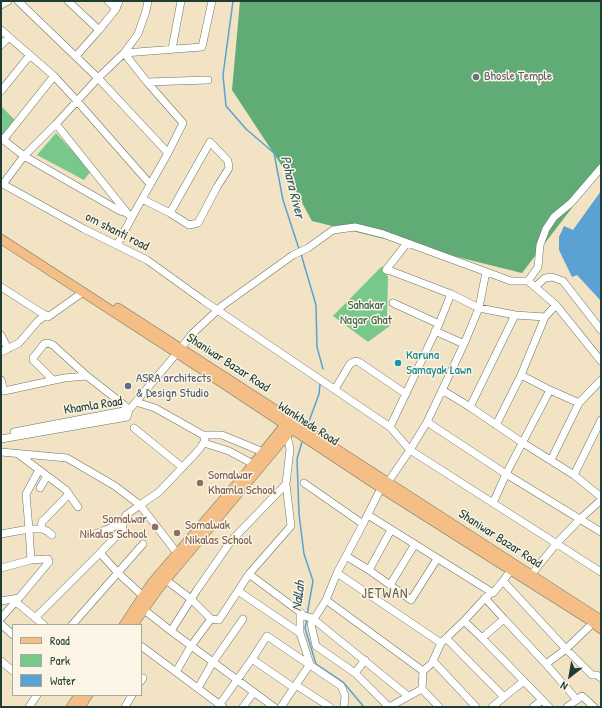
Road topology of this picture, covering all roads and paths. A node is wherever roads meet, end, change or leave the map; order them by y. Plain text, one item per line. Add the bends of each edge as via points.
1 (8, 1) edge
2 (18, 1) edge
3 (68, 1) edge
4 (108, 1) edge
5 (119, 1) edge
6 (148, 1) edge
7 (181, 1) edge
8 (212, 1) edge
9 (1, 5) edge
10 (116, 9) junction
11 (1, 30) edge
12 (99, 30) junction
13 (9, 37) junction
14 (1, 45) edge
15 (172, 50) junction
16 (124, 53) junction
17 (30, 55) junction
18 (76, 56) junction
19 (54, 76) junction
20 (98, 78) junction
21 (208, 80) dead end
22 (147, 82) junction
23 (1, 91) edge
24 (77, 100) junction
25 (56, 124) junction
26 (2, 139) edge
27 (168, 153) junction
28 (24, 156) junction
29 (601, 168) edge
30 (2, 183) edge
31 (150, 184) junction
32 (142, 199) junction
33 (170, 213) junction
34 (130, 214) junction
35 (1, 233) edge
36 (1, 239) edge
37 (407, 243) junction
38 (117, 245) junction
39 (486, 272) junction
40 (528, 281) junction
41 (1, 287) edge
42 (535, 287) junction
43 (82, 292) junction
44 (451, 294) junction
45 (393, 303) dead end
46 (556, 305) junction
47 (479, 308) junction
48 (218, 310) junction
49 (46, 315) junction
50 (515, 315) junction
51 (545, 317) junction
52 (437, 328) junction
53 (601, 330) edge
54 (1, 335) edge
55 (464, 344) junction
56 (4, 351) edge
57 (179, 351) junction
58 (601, 361) edge
59 (87, 376) junction
60 (521, 376) junction
61 (1, 380) edge
62 (53, 380) junction
63 (601, 380) edge
64 (335, 390) junction
65 (442, 390) junction
66 (550, 390) junction
67 (2, 392) edge
68 (406, 394) junction
69 (136, 402) junction
70 (579, 402) junction
71 (470, 407) junction
72 (129, 410) junction
73 (601, 420) edge
74 (427, 422) junction
75 (496, 425) junction
76 (290, 426) junction
77 (390, 427) junction
78 (134, 428) dead end
79 (1, 435) edge
80 (203, 435) junction
81 (1, 439) edge
82 (204, 443) junction
83 (523, 443) junction
84 (410, 450) junction
85 (1, 452) edge
86 (263, 452) junction
87 (17, 454) junction
88 (551, 460) junction
89 (253, 464) junction
90 (182, 467) junction
91 (39, 470) junction
92 (506, 474) junction
93 (574, 475) junction
94 (47, 476) junction
95 (304, 482) dead end
96 (286, 484) junction
97 (385, 485) junction
98 (40, 488) dead end
99 (69, 494) junction
100 (601, 497) edge
101 (601, 500) edge
102 (493, 503) junction
103 (140, 505) junction
104 (78, 507) dead end
105 (368, 515) junction
106 (580, 519) junction
107 (123, 523) junction
108 (363, 524) junction
109 (29, 529) junction
110 (41, 529) junction
111 (391, 530) junction
112 (601, 532) edge
113 (1, 534) edge
114 (96, 534) dead end
115 (52, 535) dead end
116 (143, 544) dead end
117 (415, 544) junction
118 (556, 544) junction
119 (100, 553) junction
120 (177, 553) junction
121 (346, 556) junction
122 (437, 559) junction
123 (31, 560) junction
124 (513, 567) junction
125 (1, 568) edge
126 (369, 570) junction
127 (601, 572) edge
128 (118, 573) junction
129 (337, 573) junction
130 (249, 574) junction
131 (531, 575) junction
132 (162, 577) junction
133 (503, 582) junction
134 (390, 585) junction
135 (238, 591) junction
136 (493, 593) junction
137 (143, 596) junction
138 (485, 598) junction
139 (18, 600) junction
140 (191, 600) junction
141 (326, 600) junction
142 (1, 601) edge
143 (143, 609) junction
144 (302, 614) junction
145 (1, 618) edge
146 (35, 618) junction
147 (211, 619) junction
148 (243, 619) dead end
149 (313, 619) junction
150 (504, 619) junction
151 (464, 621) junction
152 (1, 624) edge
153 (43, 624) edge
154 (73, 624) edge
155 (125, 624) edge
156 (134, 624) edge
157 (598, 624) edge
158 (171, 631) junction
159 (300, 633) junction
160 (12, 634) edge
161 (482, 638) junction
162 (443, 640) junction
163 (191, 646) junction
164 (142, 647) edge
165 (566, 649) junction
166 (252, 659) junction
167 (365, 660) junction
168 (1, 661) edge
169 (433, 661) junction
170 (213, 662) junction
171 (310, 664) junction
172 (546, 664) junction
173 (12, 670) edge
174 (423, 671) junction
175 (176, 672) junction
176 (355, 673) junction
177 (601, 678) edge
178 (238, 680) junction
179 (524, 681) junction
180 (295, 686) junction
181 (198, 688) junction
182 (422, 689) junction
183 (254, 692) junction
184 (36, 696) edge
185 (78, 696) edge
186 (87, 696) edge
187 (131, 696) edge
188 (408, 696) junction
189 (504, 697) junction
190 (542, 700) junction
191 (577, 700) junction
192 (221, 706) edge
193 (393, 706) edge
194 (29, 707) edge
195 (71, 707) edge
196 (80, 707) edge
197 (125, 707) edge
198 (243, 707) edge
199 (274, 707) edge
200 (281, 707) edge
201 (330, 707) edge
202 (344, 707) edge
203 (439, 707) edge
204 (476, 707) edge
205 (492, 707) edge
206 (533, 707) edge
207 (549, 707) edge
208 (567, 707) edge
209 (594, 707) edge

1 - 9 street
2 - 18 street
3 - 12 street
4 - 10 street
5 - 10 street
6 - 16 street via 138,34
7 - 15 street
8 - 15 street via 202,47
10 - 12 street
11 - 13 street
12 - 18 street
13 - 14 street
13 - 17 street
15 - 16 street
16 - 20 street
16 - 22 street
17 - 19 street
17 - 23 street
18 - 20 street
19 - 24 street
19 - 26 street
20 - 24 street
20 - 27 street
21 - 22 street
22 - 27 street via 183,123
24 - 25 street
24 - 31 street
25 - 28 street
25 - 34 street
26 - 28 street
27 - 31 street
28 - 30 street
28 - 34 street via 120,211
29 - 40 street via 571,204 554,217 546,229 540,245 538,268
30 - 38 street, om shanti road
31 - 32 street
32 - 33 street
32 - 34 street
33 - 33 street via 206,149 210,142 228,161 229,168 198,223 189,225
34 - 38 street
35 - 57 main road, Shaniwar Bazar Road
36 - 43 main road, Wankhede Road
37 - 39 street
37 - 44 street via 386,270
37 - 48 street via 355,227 333,230 308,248 293,255
38 - 48 street, om shanti road via 147,260
39 - 40 street via 511,281
39 - 47 street
40 - 42 street
41 - 49 street
42 - 46 street
42 - 53 street via 545,278 552,277 563,281
43 - 49 street via 48,317
43 - 57 main road, Wankhede Road
44 - 47 street
44 - 52 street
45 - 52 street
46 - 51 street
46 - 58 street
47 - 50 street
47 - 55 street
48 - 57 street via 192,334
48 - 64 street, om shanti road
49 - 56 street via 24,339
50 - 51 street
50 - 71 street
51 - 60 street
52 - 55 street
52 - 68 street
54 - 56 street
55 - 65 street
57 - 69 street
57 - 76 main road, Wankhede Road
59 - 62 street
59 - 62 street via 48,343 44,344 33,360
59 - 72 street
60 - 66 street
60 - 75 street
61 - 67 street
62 - 67 street
63 - 70 street
64 - 68 street via 350,364 356,361
64 - 77 street, om shanti road
65 - 71 street
65 - 74 street
66 - 70 street
66 - 83 street
68 - 77 street
69 - 72 street
69 - 80 street via 155,408
70 - 88 street
71 - 75 street
72 - 79 street, Khamla Road
72 - 81 street, Khamla Road via 127,417
73 - 93 street
74 - 84 street
74 - 92 street
75 - 83 street
76 - 86 main road
76 - 96 street
76 - 97 main road, Wankhede Road
76 - 132 main road
77 - 84 street, om shanti road
78 - 90 street
80 - 82 street
80 - 86 street via 222,435
82 - 89 street via 229,451
82 - 90 street
83 - 88 street
83 - 92 street
84 - 97 street
84 - 102 street, om shanti road
85 - 87 street
86 - 89 main road
87 - 91 street
87 - 103 street via 67,458 115,486
88 - 93 street
89 - 120 main road
90 - 103 street via 159,492
91 - 94 street
91 - 109 street via 26,494
92 - 102 street
92 - 106 street
93 - 100 street
94 - 98 street
94 - 99 street
95 - 108 street
96 - 130 street via 291,526
96 - 140 street via 231,541
97 - 105 street
97 - 124 main road, Wankhede Road
99 - 104 street
99 - 110 street via 42,521
101 - 106 street
102 - 118 street, om shanti road
103 - 107 street via 126,515
103 - 120 street
105 - 108 street
105 - 111 street
106 - 112 street
106 - 118 street
107 - 114 street
107 - 119 street via 123,529
108 - 121 street
109 - 110 street
109 - 113 street
109 - 123 street
110 - 115 street
111 - 117 street
111 - 126 street
116 - 128 street
117 - 122 street
117 - 134 street
118 - 127 street, om shanti road
118 - 131 street
119 - 128 street
119 - 146 street
120 - 132 main road
121 - 126 street
121 - 129 street
122 - 134 street via 412,600
122 - 136 street
123 - 125 street
123 - 139 street via 48,559 48,562
124 - 131 main road, Shaniwar Bazar Road
124 - 133 street
124 - 157 main road, Wankhede Road
126 - 134 street
128 - 137 street
128 - 154 street
129 - 141 street
129 - 162 street
130 - 135 street
130 - 144 street
131 - 157 main road, Shaniwar Bazar Road
132 - 137 main road
132 - 140 street
132 - 143 main road
133 - 136 street
133 - 165 street
135 - 147 street via 218,620
135 - 159 street
136 - 138 street
137 - 155 main road
138 - 150 street
138 - 151 street
139 - 142 street
139 - 145 street
139 - 146 street
140 - 147 street
140 - 158 street
141 - 149 street
141 - 174 street
143 - 156 main road
143 - 158 street
144 - 149 street
144 - 159 street
146 - 153 street
147 - 163 street
148 - 170 street
149 - 167 street
149 - 176 street via 311,624 316,646
150 - 161 street
150 - 172 street
151 - 161 street
151 - 162 street
152 - 160 street
157 - 165 street
158 - 163 street
159 - 171 street
161 - 179 street
162 - 169 street
162 - 189 street
163 - 170 street
163 - 175 street
164 - 175 street
165 - 172 street
165 - 177 street via 592,674
166 - 171 street via 267,636
166 - 178 street
166 - 180 street
167 - 176 street
167 - 188 street
168 - 173 street
169 - 174 street
169 - 204 street
170 - 178 street
170 - 181 street
171 - 180 street
171 - 202 street via 341,686 345,695
172 - 191 street
174 - 182 street
175 - 181 street
176 - 193 street via 389,707
178 - 183 street
178 - 192 street
179 - 189 street
179 - 190 street
180 - 200 street
180 - 201 street
181 - 192 street
182 - 188 street
182 - 203 street
183 - 198 street
183 - 199 street
184 - 194 street
185 - 195 main road
186 - 196 main road
187 - 197 street
188 - 193 street
189 - 205 street
190 - 206 street
190 - 207 street
191 - 208 street
191 - 209 street via 582,696

